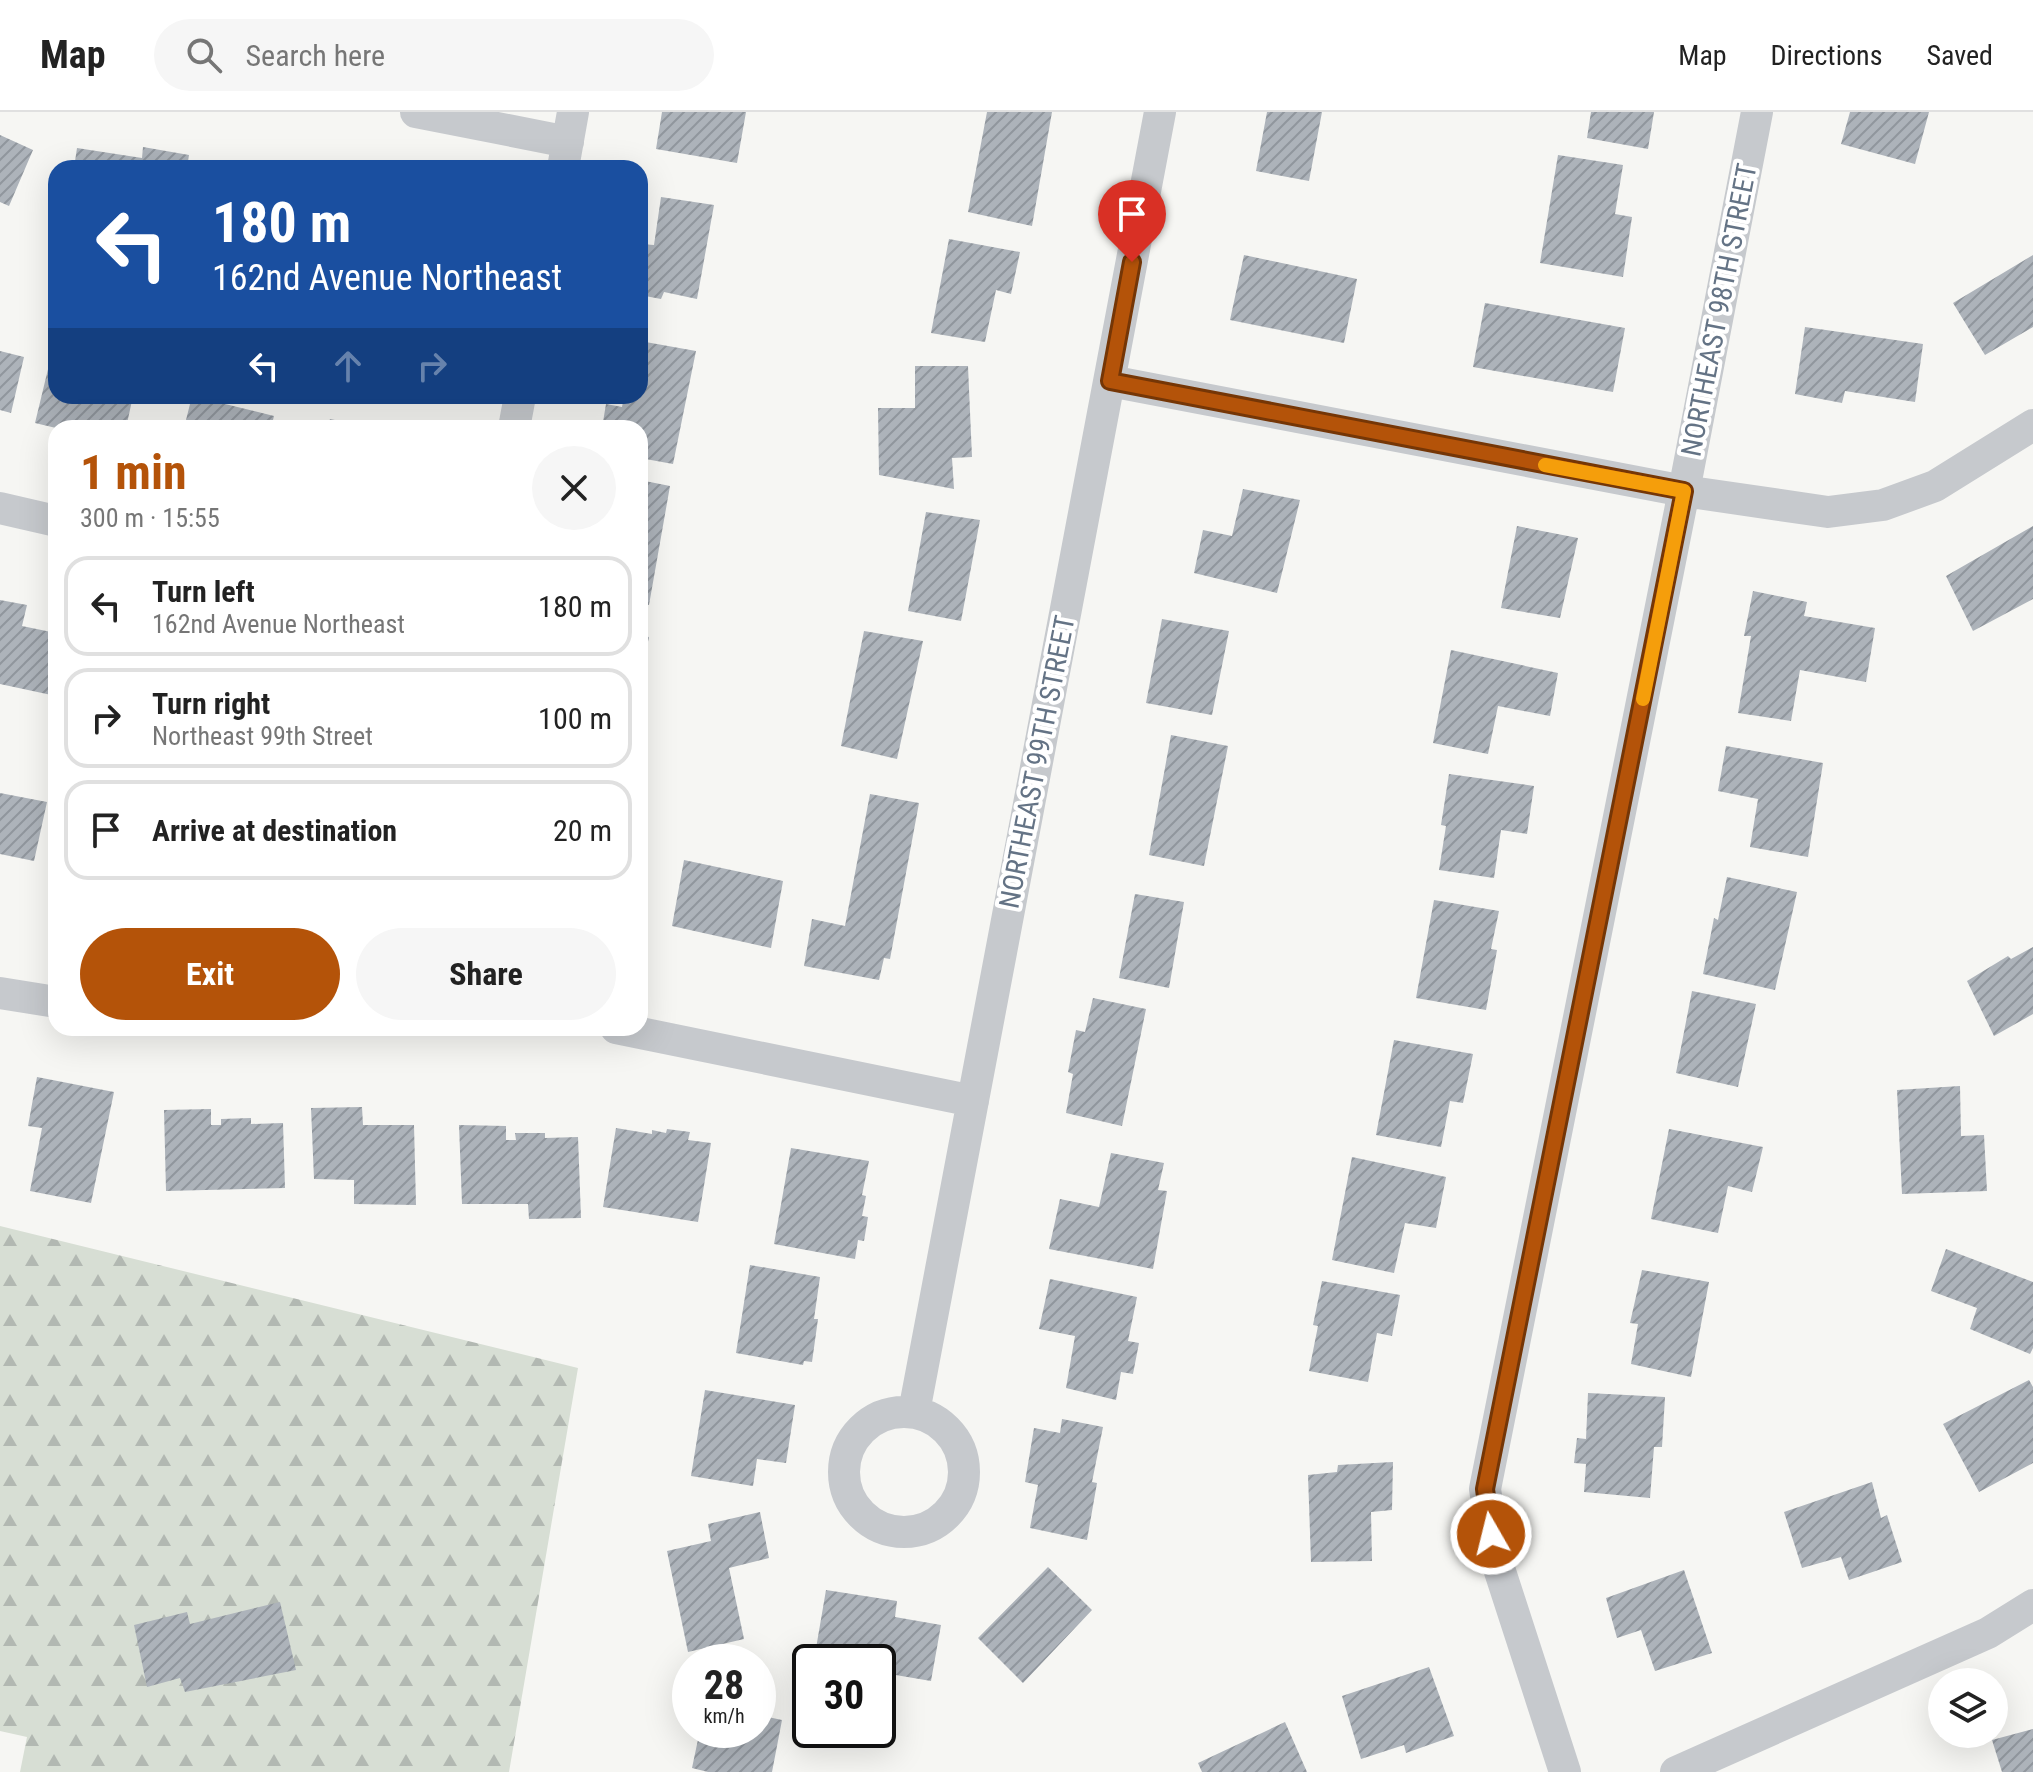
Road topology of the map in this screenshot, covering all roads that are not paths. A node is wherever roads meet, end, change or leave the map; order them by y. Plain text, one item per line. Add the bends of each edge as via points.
1 (416, 112) edge
2 (1160, 112) edge
3 (1757, 112) edge
4 (568, 141) edge
5 (1110, 381) junction
6 (2033, 425) edge
7 (1684, 491) junction
8 (0, 508) edge
9 (48, 519) edge
10 (0, 993) edge
11 (48, 1001) edge
12 (648, 1035) edge
13 (973, 1101) junction
14 (914, 1412) dead end
15 (2033, 1605) edge
16 (1565, 1772) edge
17 (1676, 1772) edge

1 - 4 street
2 - 5 street, NORTHEAST 99TH STREET
3 - 7 street, NORTHEAST 98TH STREET
5 - 7 street
5 - 13 street, NORTHEAST 99TH STREET
6 - 7 street via 1935,486 1883,505 1828,512
7 - 16 street, NORTHEAST 98TH STREET via 1485,1489 1495,1556
8 - 9 street
10 - 11 street
12 - 13 street
13 - 14 street, NORTHEAST 99TH STREET
15 - 17 street via 1988,1633

